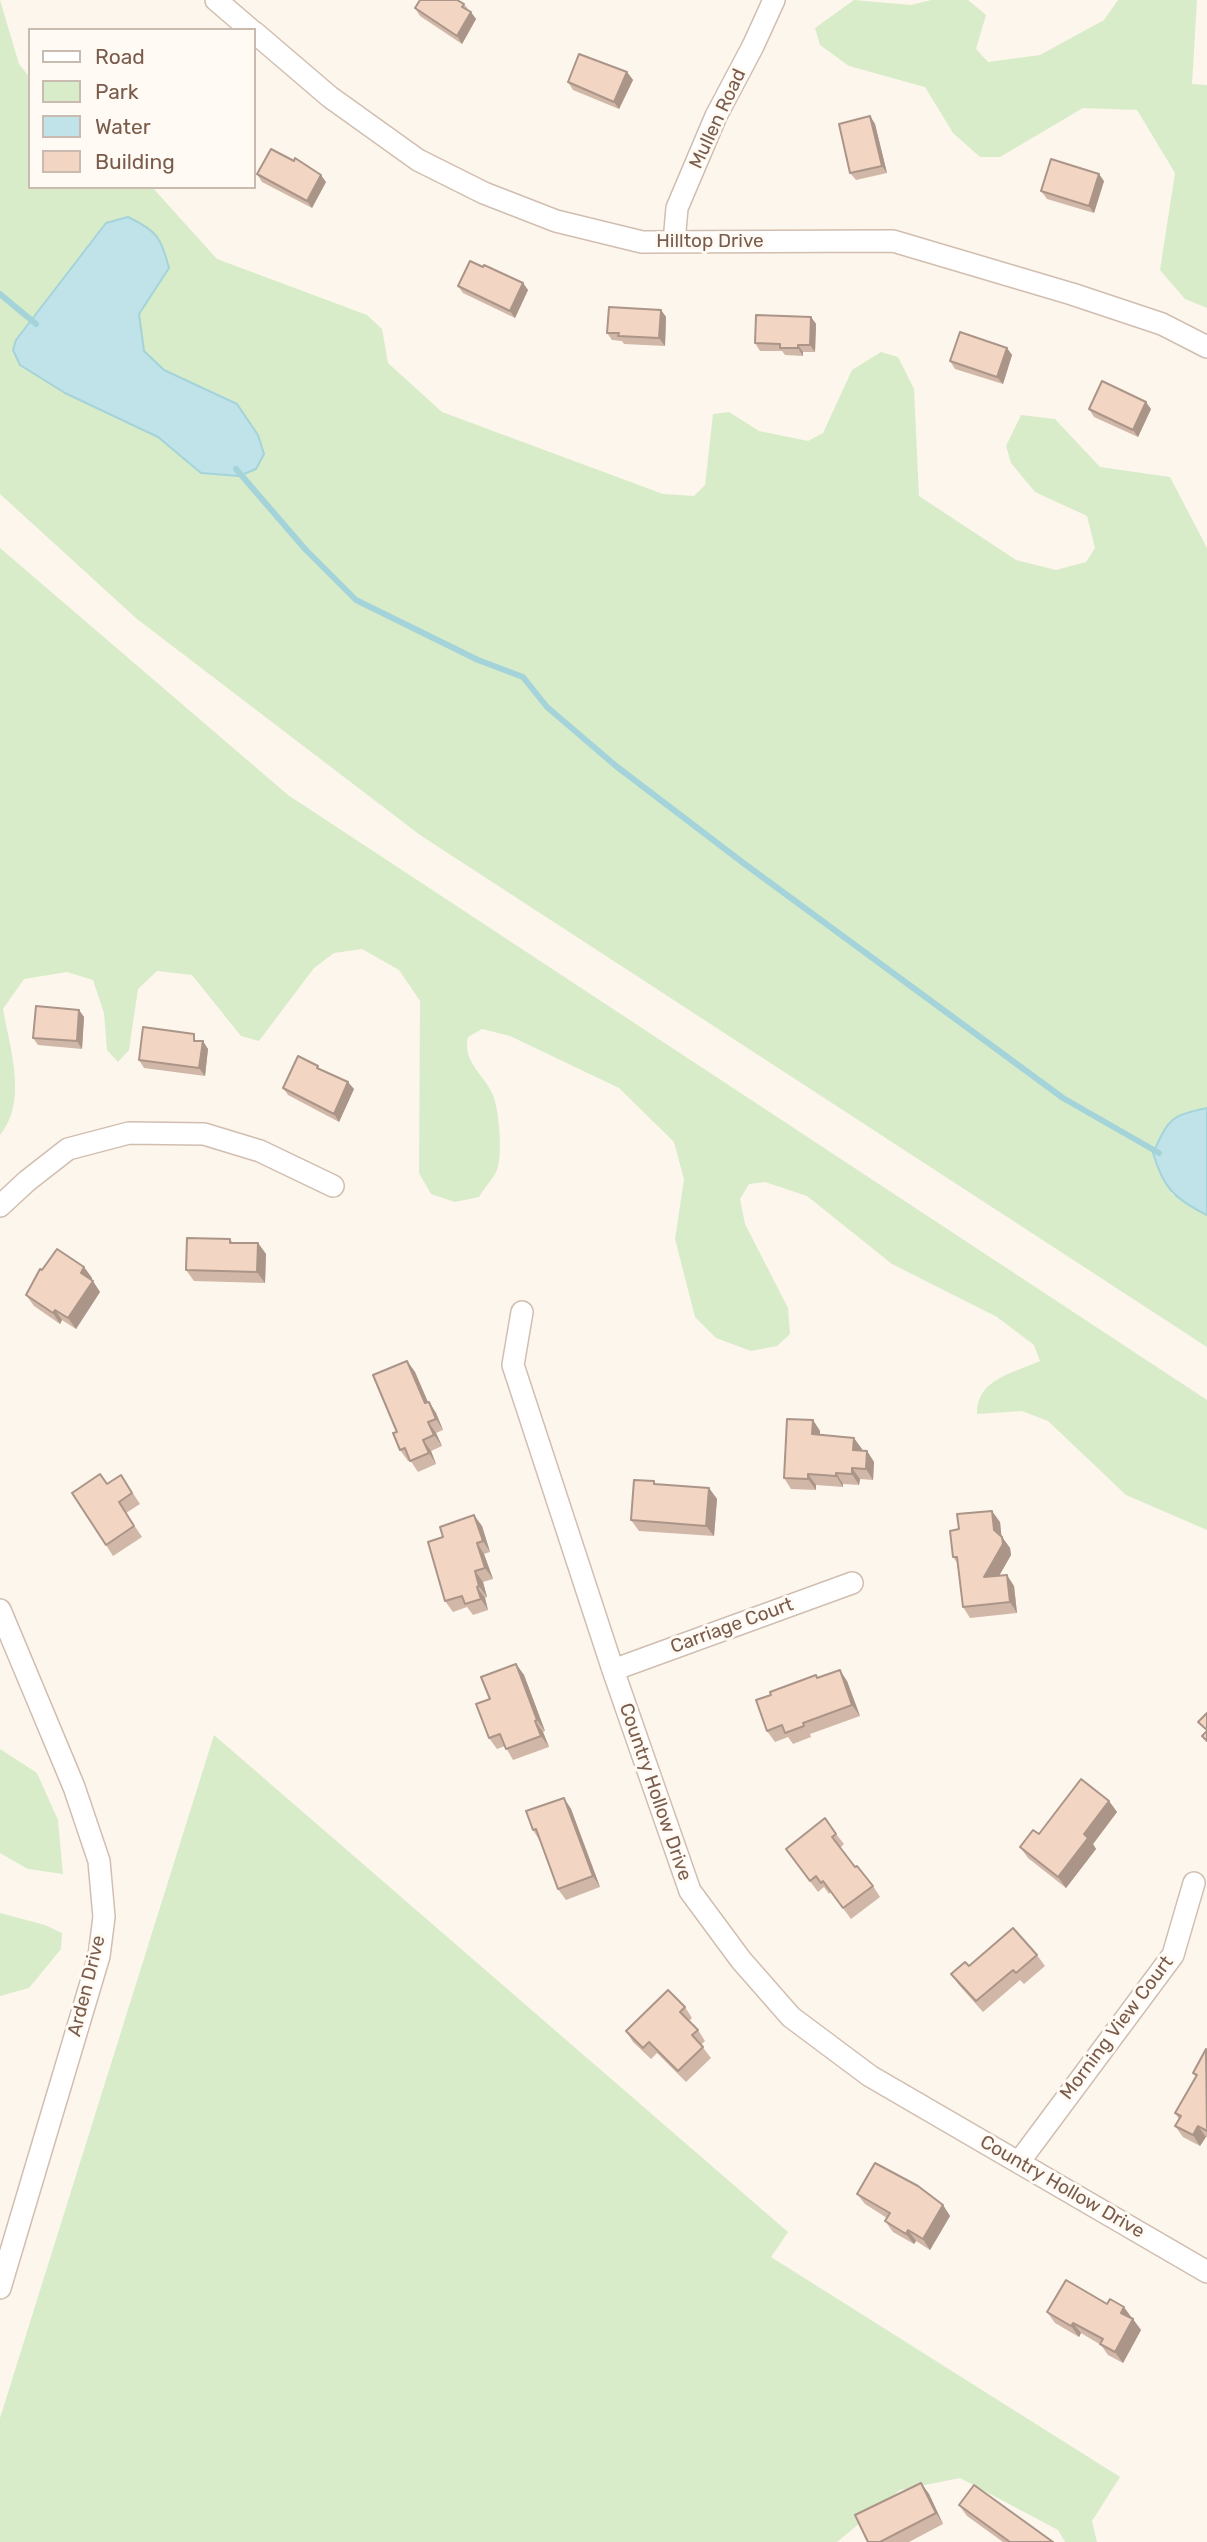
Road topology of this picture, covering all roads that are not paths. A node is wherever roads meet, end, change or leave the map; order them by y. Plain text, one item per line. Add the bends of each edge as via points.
1 (216, 0) edge
2 (774, 0) edge
3 (249, 28) edge
4 (256, 34) edge
5 (674, 242) junction
6 (1207, 348) edge
7 (333, 1186) dead end
8 (0, 1206) edge
9 (522, 1312) dead end
10 (852, 1583) dead end
11 (0, 1610) edge
12 (613, 1670) junction
13 (1194, 1883) dead end
14 (1019, 2162) junction
15 (1207, 2272) edge
16 (0, 2288) edge

1 - 3 street, Hilltop Drive
2 - 5 street, Mullen Road via 716,116 677,208
4 - 5 street, Hilltop Drive via 330,97 418,160 484,193 556,221 642,242
5 - 6 street, Hilltop Drive via 893,241 1149,319
7 - 8 street via 260,1151 204,1134 129,1133 68,1149
9 - 12 street, Country Hollow Drive via 513,1365
10 - 12 street, Carriage Court
11 - 16 street, Arden Drive via 74,1787 99,1861 104,1917 99,1956
12 - 14 street, Country Hollow Drive via 690,1891 741,1960 791,2017 860,2069
13 - 14 street, Morning View Court via 1173,1955
14 - 15 street, Country Hollow Drive

